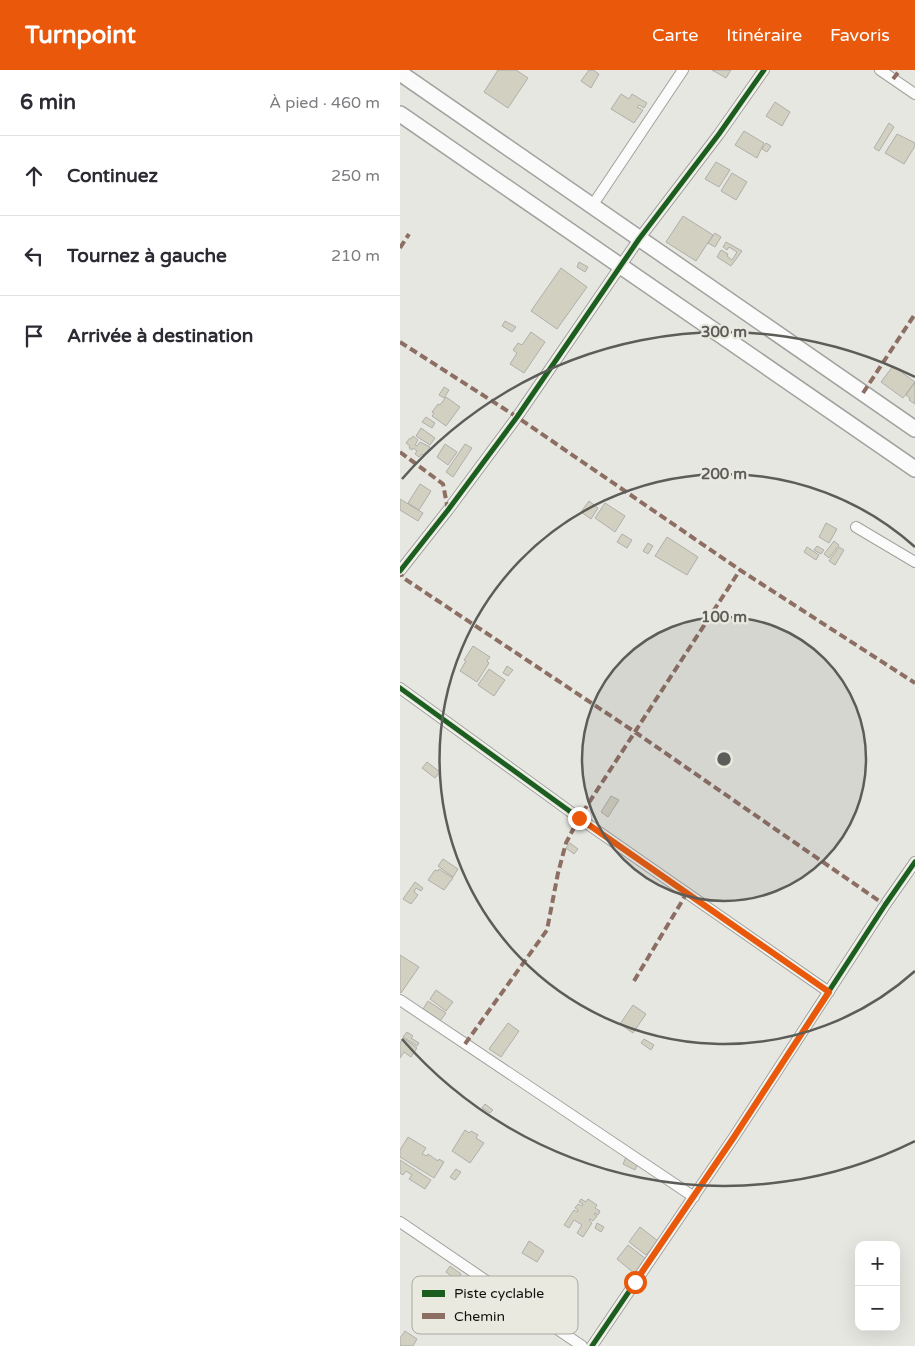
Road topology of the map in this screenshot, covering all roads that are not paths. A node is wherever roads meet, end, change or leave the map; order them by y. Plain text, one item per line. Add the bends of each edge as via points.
1 (683, 70) edge
2 (764, 70) edge
3 (880, 70) edge
4 (400, 73) edge
5 (915, 94) edge
6 (400, 114) edge
7 (592, 206) junction
8 (639, 239) junction
9 (622, 266) junction
10 (915, 429) edge
11 (915, 469) edge
12 (856, 527) dead end
13 (915, 562) edge
14 (400, 570) edge
15 (400, 688) edge
16 (915, 862) edge
17 (829, 992) junction
18 (400, 1000) edge
19 (694, 1197) junction
20 (400, 1222) edge
21 (479, 1276) edge
22 (564, 1334) edge
23 (582, 1346) edge
24 (592, 1346) edge

1 - 7 street
2 - 8 street
3 - 5 street
4 - 7 highway
6 - 9 highway
7 - 8 highway
8 - 9 street
8 - 10 highway
9 - 11 highway
9 - 14 street via 517,417
12 - 13 street
15 - 17 street via 579,818
16 - 17 street
17 - 19 street
18 - 19 street
19 - 24 street
20 - 21 street
22 - 23 street

